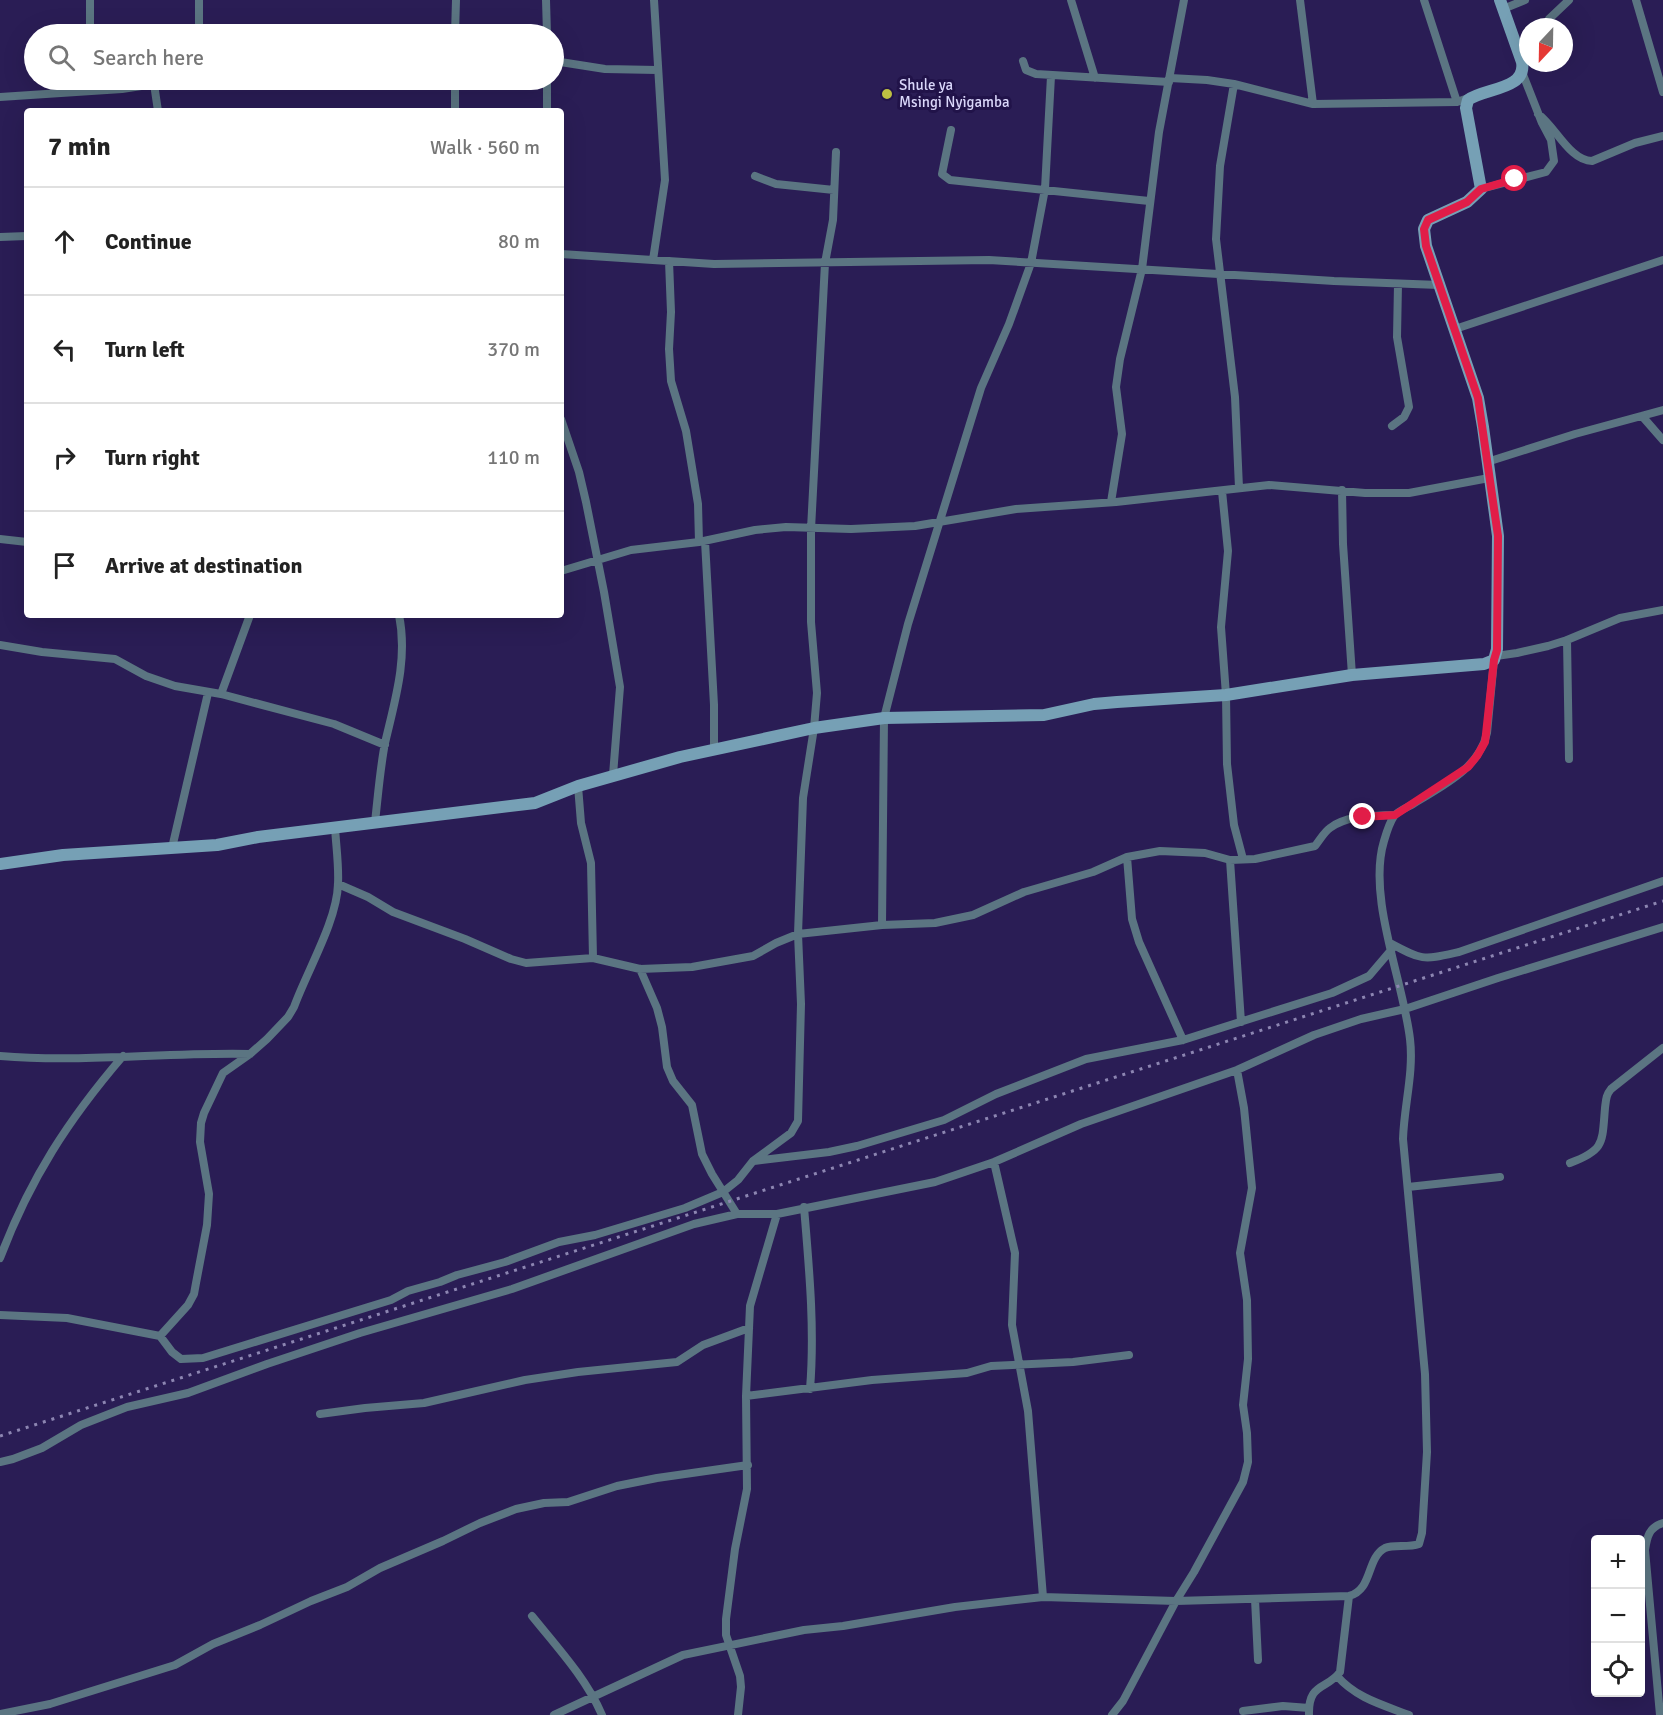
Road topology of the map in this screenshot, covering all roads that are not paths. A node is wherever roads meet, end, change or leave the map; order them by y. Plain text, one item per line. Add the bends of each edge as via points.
1 (90, 0) edge
2 (199, 0) edge
3 (456, 0) edge
4 (546, 0) edge
5 (654, 0) edge
6 (1071, 0) edge
7 (1178, 0) edge
8 (1184, 0) edge
9 (1300, 0) edge
10 (1424, 0) edge
11 (1524, 0) edge
12 (1569, 0) edge
13 (1636, 0) edge
14 (1501, 4) edge
15 (1182, 12) junction
16 (1550, 18) edge
17 (90, 24) edge
18 (199, 24) edge
19 (455, 24) edge
20 (547, 24) edge
21 (1519, 50) edge
22 (1023, 61) dead end
23 (564, 63) edge
24 (657, 70) junction
25 (1521, 72) edge
26 (1526, 72) edge
27 (1051, 76) junction
28 (1095, 78) junction
29 (1169, 80) junction
30 (1234, 84) junction
31 (90, 90) edge
32 (155, 90) edge
33 (455, 90) edge
34 (547, 90) edge
35 (1663, 92) edge
36 (0, 97) edge
37 (1472, 97) junction
38 (1457, 102) junction
39 (1313, 104) junction
40 (158, 108) edge
41 (455, 108) edge
42 (547, 108) edge
43 (1538, 114) junction
44 (951, 130) dead end
45 (1663, 136) edge
46 (836, 152) dead end
47 (755, 176) dead end
48 (1044, 189) junction
49 (1481, 189) junction
50 (834, 190) junction
51 (1149, 201) junction
52 (24, 236) edge
53 (0, 237) edge
54 (564, 254) edge
55 (653, 260) junction
56 (1663, 260) edge
57 (669, 261) junction
58 (825, 263) junction
59 (1031, 263) junction
60 (1142, 269) junction
61 (1219, 274) junction
62 (1398, 284) junction
63 (1439, 285) junction
64 (1455, 329) junction
65 (1663, 410) edge
66 (1642, 416) junction
67 (1392, 426) dead end
68 (564, 428) edge
69 (1663, 440) edge
70 (1487, 462) junction
71 (1489, 478) junction
72 (1239, 488) junction
73 (1342, 490) junction
74 (1222, 491) junction
75 (1111, 502) junction
76 (941, 521) junction
77 (811, 529) junction
78 (0, 539) edge
79 (702, 541) junction
80 (24, 542) edge
81 (598, 560) junction
82 (564, 570) edge
83 (1663, 610) edge
84 (249, 618) edge
85 (400, 618) edge
86 (1567, 640) junction
87 (0, 645) edge
88 (1495, 658) junction
89 (1352, 675) junction
90 (208, 693) junction
91 (221, 694) junction
92 (1226, 695) junction
93 (884, 718) junction
94 (814, 728) junction
95 (385, 744) junction
96 (714, 749) junction
97 (1569, 759) dead end
98 (613, 775) junction
99 (578, 786) junction
100 (1395, 815) junction
101 (375, 822) junction
102 (335, 827) junction
103 (172, 848) junction
104 (1127, 857) junction
105 (1243, 859) junction
106 (1230, 860) junction
107 (0, 864) edge
108 (1663, 881) edge
109 (338, 884) junction
110 (882, 925) junction
111 (1663, 927) edge
112 (798, 934) junction
113 (1391, 946) junction
114 (593, 958) junction
115 (640, 969) junction
116 (1405, 1010) junction
117 (1241, 1022) junction
118 (1183, 1040) junction
119 (1663, 1048) edge
120 (250, 1054) junction
121 (0, 1056) edge
122 (123, 1056) junction
123 (1237, 1070) junction
124 (753, 1161) junction
125 (994, 1162) junction
126 (1569, 1163) dead end
127 (1500, 1177) dead end
128 (1408, 1187) junction
129 (723, 1192) junction
130 (804, 1207) junction
131 (737, 1214) junction
132 (777, 1214) junction
133 (0, 1258) edge
134 (0, 1315) edge
135 (749, 1328) junction
136 (160, 1336) junction
137 (1129, 1355) dead end
138 (1019, 1365) junction
139 (810, 1389) junction
140 (746, 1396) junction
141 (320, 1414) dead end
142 (0, 1462) edge
143 (748, 1465) junction
144 (1663, 1523) edge
145 (1349, 1596) junction
146 (1043, 1597) junction
147 (1255, 1599) junction
148 (1176, 1600) junction
149 (532, 1616) dead end
150 (729, 1646) junction
151 (1258, 1660) dead end
152 (1337, 1676) junction
153 (594, 1698) junction
154 (1243, 1711) dead end
155 (1309, 1712) edge
156 (0, 1714) edge
157 (738, 1714) edge
158 (554, 1715) edge
159 (602, 1715) edge
160 (1112, 1715) edge
161 (1410, 1715) edge
162 (1660, 1715) edge

1 - 17 street
2 - 18 street
3 - 19 street
4 - 20 street
5 - 24 street
6 - 28 street
7 - 15 street
8 - 15 street
9 - 39 street
10 - 38 street
11 - 14 street
12 - 16 street
13 - 35 street
14 - 21 street
15 - 29 street
22 - 27 street via 1026,70
23 - 24 street via 605,69
24 - 55 street via 665,180
25 - 37 street via 1514,81
26 - 43 street
27 - 28 street
27 - 48 street
28 - 29 street
29 - 30 street
29 - 51 street
30 - 39 street
30 - 61 street via 1217,201
31 - 36 street
32 - 40 street
33 - 41 street
34 - 42 street
37 - 38 street
37 - 49 street via 1466,108
38 - 39 street
43 - 45 street via 1586,161
43 - 49 street via 1551,140 1551,167 1535,176
44 - 48 street via 944,177 960,183
46 - 50 street
47 - 50 street via 776,184
48 - 51 street
48 - 59 street
49 - 63 street via 1467,202 1432,217 1425,225 1426,246
50 - 58 street
51 - 60 street
52 - 53 street
54 - 55 street
55 - 57 street
56 - 64 street
57 - 58 street
57 - 79 street via 670,381 685,428
58 - 59 street
58 - 77 street
59 - 60 street
59 - 76 street via 981,388
60 - 61 street
60 - 75 street via 1116,387 1122,434
61 - 62 street
61 - 72 street via 1235,398
62 - 63 street
62 - 67 street via 1397,337 1409,407
63 - 64 street
64 - 70 street via 1478,398
65 - 66 street
66 - 69 street
66 - 70 street
68 - 81 street via 579,472
70 - 71 street
71 - 73 street via 1409,493
71 - 88 street via 1498,536
72 - 73 street via 1269,485
72 - 74 street
73 - 89 street
74 - 75 street
74 - 92 street via 1228,551 1221,627
75 - 76 street via 1016,509
76 - 77 street via 851,530
76 - 93 street via 908,624
77 - 79 street via 755,530
77 - 94 street via 811,622 817,693
78 - 80 street
79 - 81 street via 631,550
79 - 96 street
81 - 82 street
81 - 98 street via 620,687
83 - 86 street via 1620,618
84 - 91 street
85 - 95 street via 404,645
86 - 88 street
86 - 97 street
87 - 90 street via 115,659 146,676
88 - 89 street via 1484,664
88 - 100 street via 1485,742 1477,756 1448,782
89 - 92 street
90 - 91 street
90 - 103 street
91 - 95 street via 334,724
92 - 93 street via 1094,704 1044,715
92 - 105 street via 1229,796
93 - 94 street
93 - 110 street
94 - 96 street
94 - 112 street via 803,798
95 - 101 street
96 - 98 street
98 - 99 street
99 - 101 street via 535,803
99 - 114 street via 581,823 591,863
100 - 105 street via 1335,824 1309,849
100 - 113 street via 1383,842 1379,866 1379,893
101 - 102 street
102 - 103 street
102 - 109 street
103 - 107 street via 63,855
104 - 106 street via 1169,851
104 - 110 street via 1093,872 1024,892 973,915 935,923
104 - 118 street via 1132,919 1139,942
105 - 106 street
106 - 117 street
108 - 113 street via 1459,952 1431,958 1413,956
109 - 114 street via 393,912 511,959 526,963
109 - 120 street via 329,923 294,1008
110 - 112 street
111 - 116 street
112 - 115 street via 753,956 692,967
112 - 124 street via 798,1120 791,1132
113 - 116 street
113 - 117 street via 1369,976 1359,982
114 - 115 street
115 - 129 street via 659,1017 667,1067 692,1105 702,1154
116 - 123 street via 1314,1035
116 - 128 street via 1410,1040 1403,1139
117 - 118 street
118 - 124 street via 1086,1059 996,1094 944,1120 857,1146
119 - 126 street via 1611,1089 1606,1098 1600,1144 1587,1156
120 - 122 street
120 - 136 street via 223,1073 201,1123 200,1142 209,1194 194,1294
121 - 122 street
122 - 133 street via 47,1156
123 - 125 street via 1081,1124
123 - 148 street via 1251,1188 1240,1254 1247,1300 1248,1359 1243,1405 1248,1462 1243,1482
124 - 129 street
125 - 130 street via 935,1182
125 - 138 street via 1015,1253 1012,1324
127 - 128 street
128 - 145 street via 1425,1374 1427,1452 1422,1533 1419,1544 1383,1549 1365,1585
129 - 131 street
129 - 136 street via 685,1208 559,1242 391,1300 203,1358 181,1359
130 - 132 street
130 - 139 street via 813,1342
131 - 132 street
131 - 142 street via 694,1224 512,1289 360,1333 188,1393 126,1407 81,1425 42,1448
132 - 135 street via 753,1292
134 - 136 street via 67,1318
135 - 140 street
135 - 141 street via 703,1345 677,1362 536,1378 424,1404
137 - 138 street
138 - 139 street
138 - 146 street via 1028,1412
139 - 140 street
140 - 143 street
143 - 150 street via 726,1619
143 - 156 street via 657,1478 568,1502 516,1509 213,1644 175,1665 50,1704
144 - 162 street via 1651,1530 1645,1551
145 - 147 street
145 - 152 street via 1342,1665
146 - 148 street
146 - 150 street via 899,1615
147 - 148 street
147 - 151 street
148 - 160 street
149 - 153 street
150 - 153 street via 683,1655
150 - 157 street via 740,1676
152 - 155 street via 1317,1688
152 - 161 street via 1359,1695
153 - 158 street
153 - 159 street
154 - 155 street via 1283,1706

